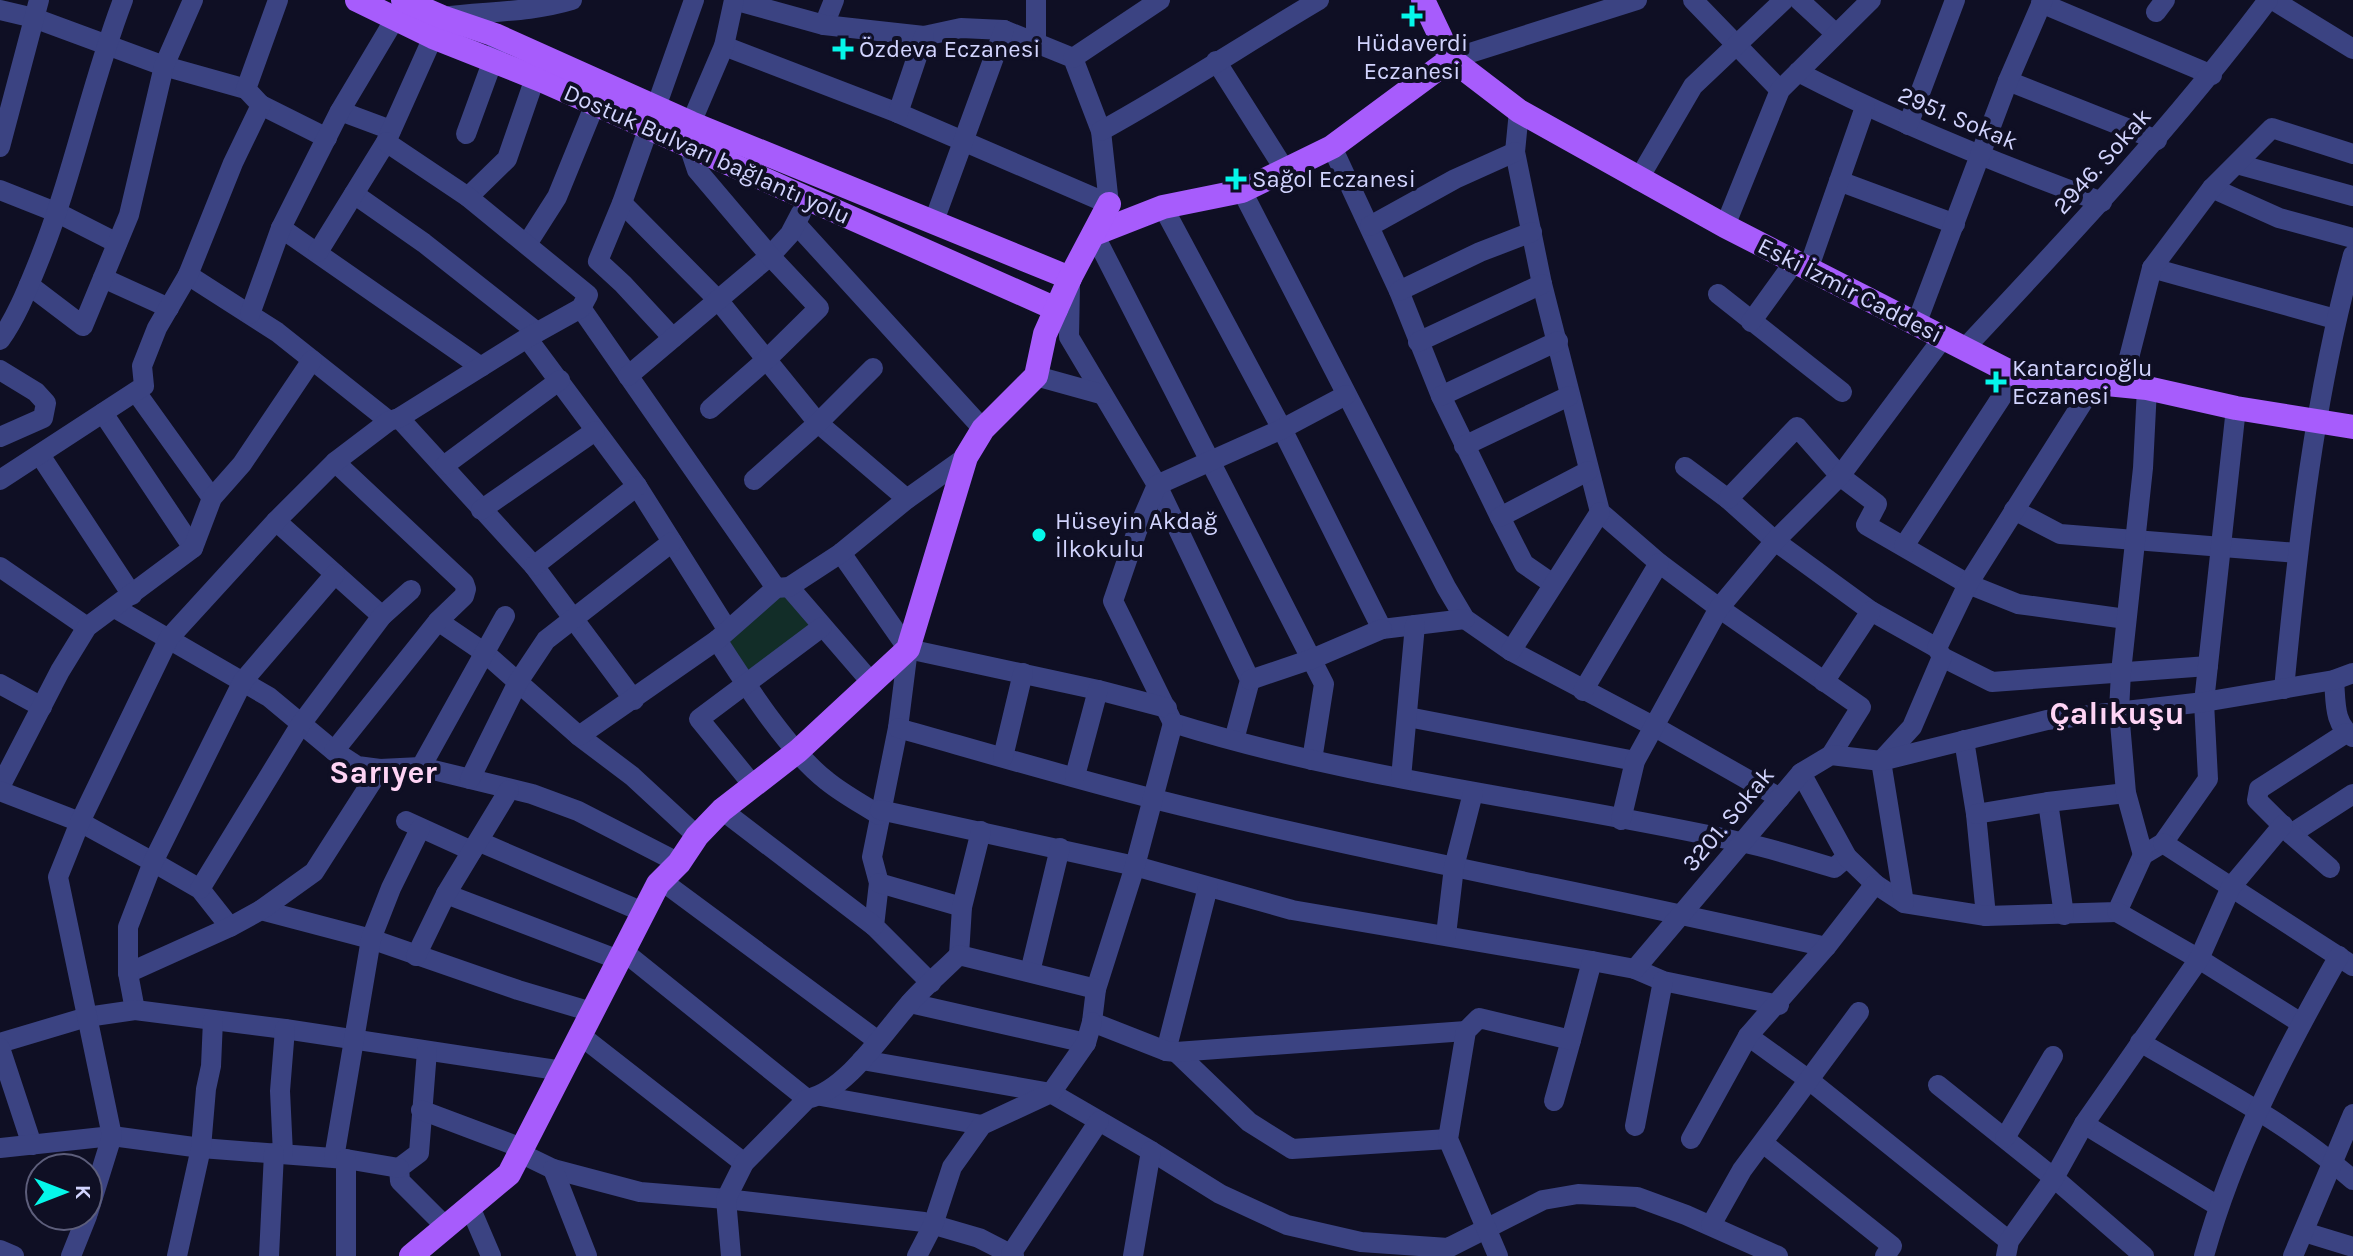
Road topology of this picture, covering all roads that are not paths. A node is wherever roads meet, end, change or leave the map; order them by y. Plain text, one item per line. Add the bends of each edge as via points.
1 (123, 0) edge
2 (193, 0) edge
3 (278, 0) edge
4 (357, 0) edge
5 (572, 0) edge
6 (694, 0) edge
7 (734, 0) edge
8 (834, 0) edge
9 (1036, 0) edge
10 (1160, 0) edge
11 (1319, 0) edge
12 (1423, 0) edge
13 (1637, 0) edge
14 (1693, 0) edge
15 (1784, 0) edge
16 (1799, 0) edge
17 (1871, 0) edge
18 (1955, 0) edge
19 (2271, 0) edge
20 (2042, 2) edge
21 (543, 4) edge
22 (763, 4) edge
23 (402, 5) edge
24 (37, 9) edge
25 (0, 11) edge
26 (824, 25) junction
27 (438, 27) junction
28 (1004, 30) junction
29 (1836, 34) junction
30 (924, 36) junction
31 (502, 38) junction
32 (1036, 43) junction
33 (107, 44) junction
34 (2351, 45) edge
35 (724, 46) junction
36 (1735, 46) junction
37 (1073, 58) junction
38 (1451, 59) junction
39 (493, 61) junction
40 (1216, 61) junction
41 (164, 66) junction
42 (1798, 72) junction
43 (2212, 75) junction
44 (535, 78) junction
45 (2008, 81) junction
46 (246, 89) junction
47 (1780, 90) junction
48 (595, 104) junction
49 (261, 105) junction
50 (1865, 107) junction
51 (340, 111) junction
52 (1519, 111) junction
53 (898, 113) junction
54 (654, 118) junction
55 (1908, 125) junction
56 (1101, 131) junction
57 (466, 134) dead end
58 (690, 134) junction
59 (388, 136) junction
60 (327, 138) junction
61 (2157, 140) junction
62 (963, 143) junction
63 (0, 147) edge
64 (1332, 147) junction
65 (1515, 152) junction
66 (2353, 154) edge
67 (1981, 157) junction
68 (2237, 164) junction
69 (1285, 170) junction
70 (1638, 180) junction
71 (1839, 181) junction
72 (2212, 188) junction
73 (0, 190) edge
74 (1242, 191) junction
75 (354, 194) junction
76 (2353, 196) edge
77 (468, 197) junction
78 (805, 197) junction
79 (2102, 202) junction
80 (622, 203) junction
81 (1109, 204) junction
82 (1163, 207) junction
83 (58, 213) junction
84 (940, 224) junction
85 (1955, 224) junction
86 (797, 225) junction
87 (1370, 226) junction
88 (1725, 226) junction
89 (281, 228) junction
90 (1532, 232) junction
91 (1094, 234) junction
92 (2353, 238) edge
93 (117, 243) junction
94 (527, 244) junction
95 (318, 252) junction
96 (2353, 255) edge
97 (770, 256) junction
98 (1802, 264) junction
99 (2152, 268) junction
100 (188, 275) junction
101 (103, 278) junction
102 (1070, 278) junction
103 (1542, 284) junction
104 (29, 285) junction
105 (1399, 291) junction
106 (1718, 294) dead end
107 (718, 300) junction
108 (169, 308) junction
109 (581, 308) junction
110 (1056, 309) junction
111 (250, 314) junction
112 (2335, 319) junction
113 (1751, 322) junction
114 (1917, 322) junction
115 (532, 335) junction
116 (673, 338) junction
117 (0, 340) edge
118 (1558, 341) junction
119 (1418, 342) junction
120 (1954, 343) junction
121 (767, 359) junction
122 (312, 360) junction
123 (481, 367) junction
124 (873, 368) dead end
125 (0, 370) edge
126 (2016, 375) junction
127 (628, 376) junction
128 (1036, 376) junction
129 (560, 380) junction
130 (2095, 383) junction
131 (2122, 385) junction
132 (2147, 388) junction
133 (136, 392) junction
134 (1842, 392) dead end
135 (1101, 394) junction
136 (1346, 395) junction
137 (1441, 396) junction
138 (1569, 396) junction
139 (2236, 408) junction
140 (710, 409) dead end
141 (103, 413) junction
142 (394, 419) junction
143 (818, 423) junction
144 (2316, 423) junction
145 (2353, 427) edge
146 (983, 429) junction
147 (1282, 429) junction
148 (595, 431) junction
149 (0, 437) edge
150 (1464, 446) junction
151 (40, 455) junction
152 (966, 457) junction
153 (1211, 461) junction
154 (335, 462) junction
155 (445, 465) junction
156 (1685, 467) dead end
157 (1588, 471) junction
158 (1840, 476) junction
159 (0, 480) edge
160 (754, 480) dead end
161 (1157, 485) junction
162 (637, 486) junction
163 (212, 498) junction
164 (907, 499) junction
165 (1728, 499) junction
166 (481, 510) junction
167 (2014, 510) junction
168 (1600, 512) junction
169 (1500, 517) junction
170 (276, 521) junction
171 (2135, 540) junction
172 (1775, 541) junction
173 (672, 542) junction
174 (1904, 546) junction
175 (193, 548) junction
176 (2221, 549) junction
177 (841, 553) junction
178 (2297, 553) junction
179 (1659, 563) junction
180 (534, 566) junction
181 (0, 567) edge
182 (335, 574) junction
183 (1553, 584) junction
184 (1968, 584) junction
185 (783, 588) junction
186 (411, 590) dead end
187 (132, 595) junction
188 (115, 608) junction
189 (1719, 608) junction
190 (1871, 611) junction
191 (382, 616) junction
192 (505, 616) dead end
193 (572, 619) junction
194 (1465, 619) junction
195 (2126, 619) junction
196 (438, 621) junction
197 (1415, 625) junction
198 (87, 627) junction
199 (822, 627) junction
200 (1382, 629) junction
201 (722, 635) junction
202 (169, 638) junction
203 (908, 649) junction
204 (1511, 651) junction
205 (1940, 652) junction
206 (485, 653) junction
207 (1312, 659) junction
208 (2208, 666) junction
209 (2121, 672) junction
210 (1023, 673) junction
211 (2344, 676) edge
212 (1250, 680) junction
213 (243, 681) junction
214 (518, 682) junction
215 (871, 682) junction
216 (1824, 682) junction
217 (745, 683) junction
218 (0, 684) edge
219 (2284, 689) junction
220 (1098, 690) junction
221 (1583, 691) junction
222 (634, 700) junction
223 (2204, 702) junction
224 (42, 707) junction
225 (2119, 711) junction
226 (1170, 716) junction
227 (1408, 717) junction
228 (301, 724) junction
229 (1655, 727) junction
230 (898, 728) junction
231 (2350, 735) edge
232 (579, 736) junction
233 (1234, 740) junction
234 (1964, 740) junction
235 (334, 751) junction
236 (798, 751) junction
237 (1831, 755) junction
238 (1003, 757) junction
239 (1312, 760) junction
240 (1635, 761) junction
241 (1881, 761) junction
242 (421, 767) junction
243 (380, 769) junction
244 (1801, 773) junction
245 (1075, 776) junction
246 (1401, 778) junction
247 (470, 779) junction
248 (752, 784) junction
249 (0, 789) edge
250 (509, 790) junction
251 (1473, 793) junction
252 (2126, 793) junction
253 (2353, 794) edge
254 (1780, 798) junction
255 (1152, 799) junction
256 (2048, 802) junction
257 (722, 810) junction
258 (880, 812) junction
259 (1976, 814) junction
260 (1621, 820) junction
261 (80, 822) junction
262 (2287, 830) junction
263 (981, 831) junction
264 (697, 836) junction
265 (1742, 842) junction
266 (2163, 843) junction
267 (476, 846) junction
268 (1060, 848) junction
269 (2143, 855) junction
270 (1847, 857) junction
271 (153, 862) junction
272 (679, 863) junction
273 (1135, 866) junction
274 (1454, 867) junction
275 (2330, 868) dead end
276 (662, 881) junction
277 (879, 883) junction
278 (1875, 884) junction
279 (1208, 887) junction
280 (2231, 887) junction
281 (200, 889) junction
282 (446, 894) junction
283 (1904, 903) junction
284 (962, 907) junction
285 (261, 910) junction
286 (643, 912) junction
287 (2117, 912) junction
288 (1684, 914) junction
289 (2064, 915) junction
290 (1986, 916) junction
291 (874, 926) junction
292 (230, 927) junction
293 (1446, 935) junction
294 (371, 939) junction
295 (1826, 947) junction
296 (959, 955) junction
297 (416, 956) junction
298 (621, 956) junction
299 (2199, 959) junction
300 (1592, 961) junction
301 (2346, 961) edge
302 (1635, 969) junction
303 (1030, 972) junction
304 (128, 973) junction
305 (1663, 981) junction
306 (931, 983) junction
307 (1096, 989) junction
308 (910, 1003) junction
309 (1779, 1005) junction
310 (135, 1010) junction
311 (592, 1012) junction
312 (1859, 1012) dead end
313 (87, 1017) junction
314 (213, 1020) junction
315 (1092, 1022) junction
316 (2301, 1023) junction
317 (285, 1029) junction
318 (1466, 1031) junction
319 (580, 1035) junction
320 (1748, 1036) junction
321 (352, 1040) junction
322 (1571, 1040) junction
323 (878, 1041) junction
324 (2140, 1042) junction
325 (1086, 1043) junction
326 (0, 1046) edge
327 (427, 1051) junction
328 (1171, 1052) junction
329 (2053, 1056) dead end
330 (862, 1060) junction
331 (563, 1071) junction
332 (1809, 1080) junction
333 (1938, 1085) dead end
334 (1051, 1093) junction
335 (814, 1098) junction
336 (1554, 1101) dead end
337 (421, 1110) junction
338 (2259, 1111) junction
339 (2353, 1114) edge
340 (1099, 1121) junction
341 (2084, 1124) junction
342 (982, 1125) junction
343 (1635, 1126) dead end
344 (112, 1136) junction
345 (2005, 1138) junction
346 (1448, 1139) junction
347 (1691, 1139) dead end
348 (1763, 1143) junction
349 (32, 1145) junction
350 (0, 1148) edge
351 (201, 1148) junction
352 (521, 1150) junction
353 (1151, 1151) junction
354 (278, 1154) junction
355 (340, 1158) junction
356 (2331, 1161) junction
357 (104, 1162) edge
358 (744, 1163) junction
359 (399, 1168) junction
360 (553, 1169) junction
361 (2054, 1178) junction
362 (2353, 1180) edge
363 (726, 1199) junction
364 (2218, 1206) junction
365 (470, 1207) junction
366 (933, 1225) junction
367 (1711, 1225) junction
368 (446, 1227) junction
369 (1485, 1229) junction
370 (81, 1232) edge
371 (2304, 1232) junction
372 (2353, 1247) edge
373 (2008, 1248) edge
374 (1359, 1249) edge
375 (0, 1250) edge
376 (1012, 1255) edge
377 (14, 1256) edge
378 (71, 1256) edge
379 (177, 1256) edge
380 (269, 1256) edge
381 (346, 1256) edge
382 (411, 1256) edge
383 (491, 1256) edge
384 (587, 1256) edge
385 (731, 1256) edge
386 (917, 1256) edge
387 (1133, 1256) edge
388 (1498, 1256) edge
389 (1778, 1256) edge
390 (1885, 1256) edge
391 (2144, 1256) edge
392 (2204, 1256) edge
393 (2293, 1256) edge

1 - 33 street
2 - 41 street
3 - 46 street
4 - 23 main road, Dostuk Bulvarı bağlantı yolu
5 - 21 street
6 - 54 street
7 - 22 street
7 - 35 street
8 - 26 street
9 - 32 street
10 - 37 street
11 - 40 street
12 - 38 main road, Eski İzmir Caddesi
13 - 38 street
14 - 36 street
15 - 36 street
16 - 29 street
17 - 29 street
18 - 55 street
19 - 34 street
19 - 43 street, 2946. Sokak
20 - 43 street
20 - 45 street
21 - 27 street via 481,11
22 - 26 street
23 - 27 main road, Dostuk Bulvarı bağlantı yolu
23 - 51 street
24 - 25 street
24 - 33 street
24 - 63 street
26 - 30 street
27 - 31 main road, Dostuk Bulvarı bağlantı yolu
27 - 39 main road, Dostuk Bulvarı bağlantı yolu
27 - 59 street
28 - 30 street via 961,28
28 - 32 street
28 - 62 street
29 - 42 street
30 - 53 street
31 - 39 street
31 - 54 main road, Dostuk Bulvarı bağlantı yolu
32 - 37 street
33 - 41 street
33 - 83 street
35 - 53 street
35 - 58 street
36 - 47 street
36 - 70 street via 1693,86
37 - 56 street
38 - 52 main road, Eski İzmir Caddesi
38 - 64 main road
39 - 44 main road, Dostuk Bulvarı bağlantı yolu
39 - 57 street
40 - 56 street
40 - 69 street
41 - 46 street
41 - 93 street via 129,215
42 - 47 street
42 - 50 street, 2951. Sokak
43 - 61 street, 2946. Sokak
44 - 48 main road, Dostuk Bulvarı bağlantı yolu
44 - 77 street via 507,159
45 - 61 street
45 - 67 street
46 - 49 street
47 - 88 street
48 - 54 main road, Dostuk Bulvarı bağlantı yolu
48 - 94 street via 557,197
49 - 60 street
49 - 100 street
50 - 55 street, 2951. Sokak
50 - 71 street
51 - 59 street
51 - 60 street
52 - 65 street
52 - 70 main road, Eski İzmir Caddesi
53 - 62 street
54 - 58 main road, Dostuk Bulvarı bağlantı yolu
54 - 80 street
55 - 67 street, 2951. Sokak
56 - 81 street
58 - 78 main road, Dostuk Bulvarı bağlantı yolu
58 - 84 main road, Dostuk Bulvarı bağlantı yolu
58 - 97 street via 697,170
59 - 75 street
59 - 77 street
60 - 89 street
61 - 79 street, 2946. Sokak
62 - 81 street
62 - 84 street
64 - 69 main road
64 - 87 street
65 - 87 street
65 - 90 street
66 - 68 street via 2272,128
67 - 79 street, 2951. Sokak
67 - 85 street
68 - 72 street
68 - 76 street
69 - 74 main road
70 - 88 main road, Eski İzmir Caddesi
71 - 85 street
71 - 98 street
72 - 92 street via 2279,218
72 - 99 street
73 - 83 street
74 - 82 main road
74 - 136 street
75 - 95 street
75 - 115 street via 424,243
77 - 94 street
78 - 86 street
78 - 110 main road, Dostuk Bulvarı bağlantı yolu
79 - 120 street, 2946. Sokak
80 - 107 street
80 - 116 street via 598,261
81 - 91 main road
82 - 91 main road
82 - 147 street
83 - 93 street
83 - 104 street
84 - 102 main road, Dostuk Bulvarı bağlantı yolu
85 - 114 street
86 - 97 street
86 - 146 street
87 - 105 street
88 - 98 main road, Eski İzmir Caddesi
89 - 95 street
89 - 111 street
90 - 103 street
90 - 105 street
91 - 102 main road
91 - 153 street
93 - 101 street
94 - 109 street via 588,295
95 - 123 street
96 - 112 street
97 - 107 street
97 - 121 street via 819,308
98 - 113 street
98 - 114 main road, Eski İzmir Caddesi
99 - 112 street
99 - 131 street
100 - 108 street
100 - 111 street
101 - 104 street via 83,326
101 - 108 street
102 - 110 main road
102 - 135 street via 1069,337
103 - 118 street
103 - 119 street
104 - 117 street
105 - 119 street
106 - 113 street
107 - 116 street
107 - 121 street
108 - 133 street via 142,366 144,386
109 - 115 street
109 - 127 street
110 - 128 main road
111 - 122 street
112 - 144 street
113 - 134 street
114 - 120 main road, Eski İzmir Caddesi
115 - 123 street
115 - 129 street
116 - 127 street
118 - 137 street
118 - 138 street
119 - 137 street
120 - 126 main road, Eski İzmir Caddesi
120 - 158 street, 2946. Sokak
121 - 140 street
121 - 143 street
122 - 142 street
122 - 163 street via 242,464
123 - 142 street
124 - 143 street
125 - 149 street via 46,403 43,418
126 - 130 main road, Eski İzmir Caddesi
126 - 174 street
127 - 185 street
128 - 135 street
128 - 146 main road
129 - 148 street
129 - 155 street
130 - 131 main road, Eski İzmir Caddesi
130 - 167 street
131 - 132 main road, Eski İzmir Caddesi
132 - 139 main road, Eski İzmir Caddesi
132 - 171 street
133 - 141 street
133 - 163 street
135 - 161 street
136 - 147 street
136 - 194 street
137 - 150 street
138 - 150 street
138 - 157 street
139 - 144 main road, Eski İzmir Caddesi
139 - 176 street
141 - 151 street
141 - 175 street
142 - 154 street
142 - 155 street
143 - 160 street
143 - 164 street
144 - 145 main road, Eski İzmir Caddesi
144 - 178 street
146 - 152 main road
147 - 153 street
147 - 200 street
148 - 162 street
148 - 166 street
150 - 169 street
151 - 159 street
151 - 187 street
152 - 164 street
152 - 203 main road
153 - 161 street
153 - 207 street
154 - 170 street
154 - 196 street via 464,583 464,596
155 - 166 street
156 - 165 street
157 - 168 street
157 - 169 street
158 - 165 street via 1797,427
158 - 172 street, 2946. Sokak
158 - 174 street via 1877,504 1866,525
161 - 212 street
161 - 226 street via 1113,601
162 - 173 street
162 - 180 street
163 - 175 street
164 - 177 street
165 - 172 street
166 - 180 street
167 - 171 street via 2060,534
167 - 184 street
168 - 179 street
168 - 183 street
169 - 183 street via 1524,564
170 - 182 street
170 - 202 street
171 - 176 street
171 - 195 street
172 - 189 street, 2946. Sokak
172 - 190 street
173 - 193 street
173 - 201 street
174 - 184 street
175 - 187 street
176 - 178 street
176 - 208 street
177 - 185 street
177 - 203 street
178 - 219 street
179 - 189 street
179 - 221 street
180 - 193 street
181 - 198 street
182 - 191 street
182 - 213 street
183 - 204 street
184 - 195 street via 2018,604
184 - 205 street
185 - 199 street
185 - 201 street
186 - 191 street
187 - 188 street
188 - 198 street
188 - 202 street
189 - 216 street
189 - 229 street, 2946. Sokak
190 - 205 street
190 - 216 street
191 - 228 street
192 - 206 street
193 - 214 street via 546,640
193 - 222 street
194 - 197 street
194 - 204 street
195 - 209 street
196 - 206 street
196 - 235 street
197 - 200 street
197 - 227 street
198 - 224 street
199 - 215 street
199 - 217 street
200 - 207 street
201 - 217 street
201 - 222 street
202 - 213 street
202 - 261 street
203 - 210 street
203 - 215 main road
203 - 230 street
204 - 221 street
205 - 209 street via 1992,682
205 - 241 street via 1912,727
206 - 214 street
206 - 242 street
207 - 212 street
207 - 239 street via 1324,684
208 - 209 street
208 - 223 street
209 - 225 street
210 - 220 street
210 - 238 street
211 - 219 street
211 - 231 street via 2336,716
212 - 233 street
213 - 228 street
213 - 271 street
214 - 232 street
214 - 247 street
215 - 236 main road
216 - 237 street via 1861,707
217 - 236 street
217 - 248 street via 699,719
218 - 224 street
219 - 223 street
220 - 226 street
220 - 245 street
221 - 229 street
222 - 232 street
223 - 225 street
223 - 266 street via 2208,779
224 - 249 street
225 - 234 street via 2047,720
225 - 252 street
226 - 233 street
226 - 255 street
227 - 240 street
227 - 246 street
228 - 235 street
228 - 281 street
229 - 240 street, 2946. Sokak
229 - 254 street
230 - 238 street
230 - 258 street
231 - 262 street via 2259,789 2257,800
232 - 264 street
233 - 239 street
234 - 241 street
234 - 259 street
235 - 243 street via 357,766
236 - 248 main road
236 - 258 street via 826,780
237 - 241 street
237 - 244 street, 3201. Sokak
238 - 245 street
239 - 246 street
240 - 260 street, 2946. Sokak
241 - 283 street
242 - 243 street
242 - 247 street
243 - 285 street via 314,872
244 - 254 street, 3201. Sokak
244 - 270 street
245 - 255 street
246 - 251 street
247 - 250 street
248 - 257 main road
249 - 261 street
250 - 267 street
250 - 272 street via 578,811
251 - 260 street
251 - 274 street
252 - 256 street
252 - 269 street
253 - 262 street
254 - 265 street, 3201. Sokak
255 - 273 street
255 - 274 street
256 - 259 street
256 - 289 street
257 - 264 main road
257 - 291 street
258 - 263 street
258 - 277 street via 872,857
259 - 290 street
260 - 265 street
261 - 271 street
261 - 313 street via 58,877
262 - 275 street
262 - 280 street
263 - 268 street
263 - 284 street
264 - 272 main road
265 - 270 street via 1834,868
265 - 288 street, 3201. Sokak
266 - 269 street
266 - 280 street
267 - 282 street
267 - 286 street
267 - 294 street via 413,825
268 - 273 street
268 - 303 street
269 - 287 street
270 - 278 street
271 - 281 street
271 - 304 street via 128,927
272 - 276 main road
273 - 279 street
273 - 307 street
274 - 288 street
274 - 293 street
276 - 286 main road
276 - 323 street
277 - 284 street
277 - 291 street
278 - 283 street
278 - 295 street
279 - 293 street via 1292,910
279 - 328 street
280 - 299 street
280 - 301 street
281 - 292 street
282 - 297 street
282 - 298 street
283 - 290 street
284 - 296 street
285 - 292 street
285 - 294 street
286 - 298 main road
287 - 289 street
287 - 299 street
288 - 295 street
288 - 302 street, 3201. Sokak
289 - 290 street
291 - 306 street
292 - 304 street
293 - 300 street
294 - 297 street
294 - 321 street
295 - 309 street
296 - 303 street
296 - 306 street
297 - 311 street
298 - 311 main road
298 - 335 street
299 - 316 street
299 - 324 street
300 - 302 street
300 - 322 street
301 - 316 street
302 - 305 street
303 - 307 street
304 - 310 street
305 - 309 street
305 - 343 street
306 - 308 street
307 - 315 street
308 - 323 street
308 - 325 street
309 - 320 street
310 - 313 street
310 - 314 street
311 - 319 main road
312 - 332 street
313 - 326 street
313 - 344 street
314 - 317 street
314 - 351 street
315 - 325 street
315 - 328 street
316 - 338 street
317 - 321 street
317 - 354 street
318 - 322 street via 1479,1018
318 - 328 street
318 - 346 street
319 - 331 main road
319 - 358 street
320 - 332 street
320 - 347 street
321 - 327 street
321 - 355 street
322 - 336 street
323 - 330 street
324 - 338 street
324 - 341 street
325 - 334 street
326 - 349 street
327 - 331 street
327 - 337 street
328 - 346 street via 1249,1122 1292,1149
329 - 345 street
330 - 334 street
330 - 335 street
331 - 352 main road
332 - 348 street
332 - 373 street
333 - 345 street
334 - 340 street
334 - 342 street
335 - 342 street
335 - 358 street
337 - 352 street
337 - 359 street via 419,1153
338 - 356 street
338 - 364 street
339 - 356 street
340 - 353 street
340 - 376 street
341 - 361 street
341 - 364 street
342 - 366 street via 952,1167
344 - 349 street
344 - 351 street
344 - 357 street
345 - 361 street
346 - 369 street
348 - 367 street
348 - 390 street via 1892,1246
349 - 350 street
351 - 354 street
351 - 379 street
352 - 360 street
352 - 365 main road via 509,1174
353 - 374 street via 1220,1194 1287,1225
353 - 387 street
354 - 355 street
354 - 380 street
355 - 359 street
355 - 381 street
356 - 362 street
356 - 371 street
358 - 363 street
359 - 368 street via 400,1181
360 - 363 street via 640,1192
360 - 384 street
361 - 373 street
361 - 391 street
363 - 366 street
363 - 385 street
364 - 392 street
365 - 368 main road
365 - 383 street
366 - 376 street via 979,1238
366 - 386 street
367 - 369 street via 1637,1197 1578,1194 1543,1200
367 - 389 street
368 - 382 main road
369 - 374 street via 1448,1248
369 - 388 street
370 - 378 street
371 - 372 street
371 - 393 street
375 - 377 street

